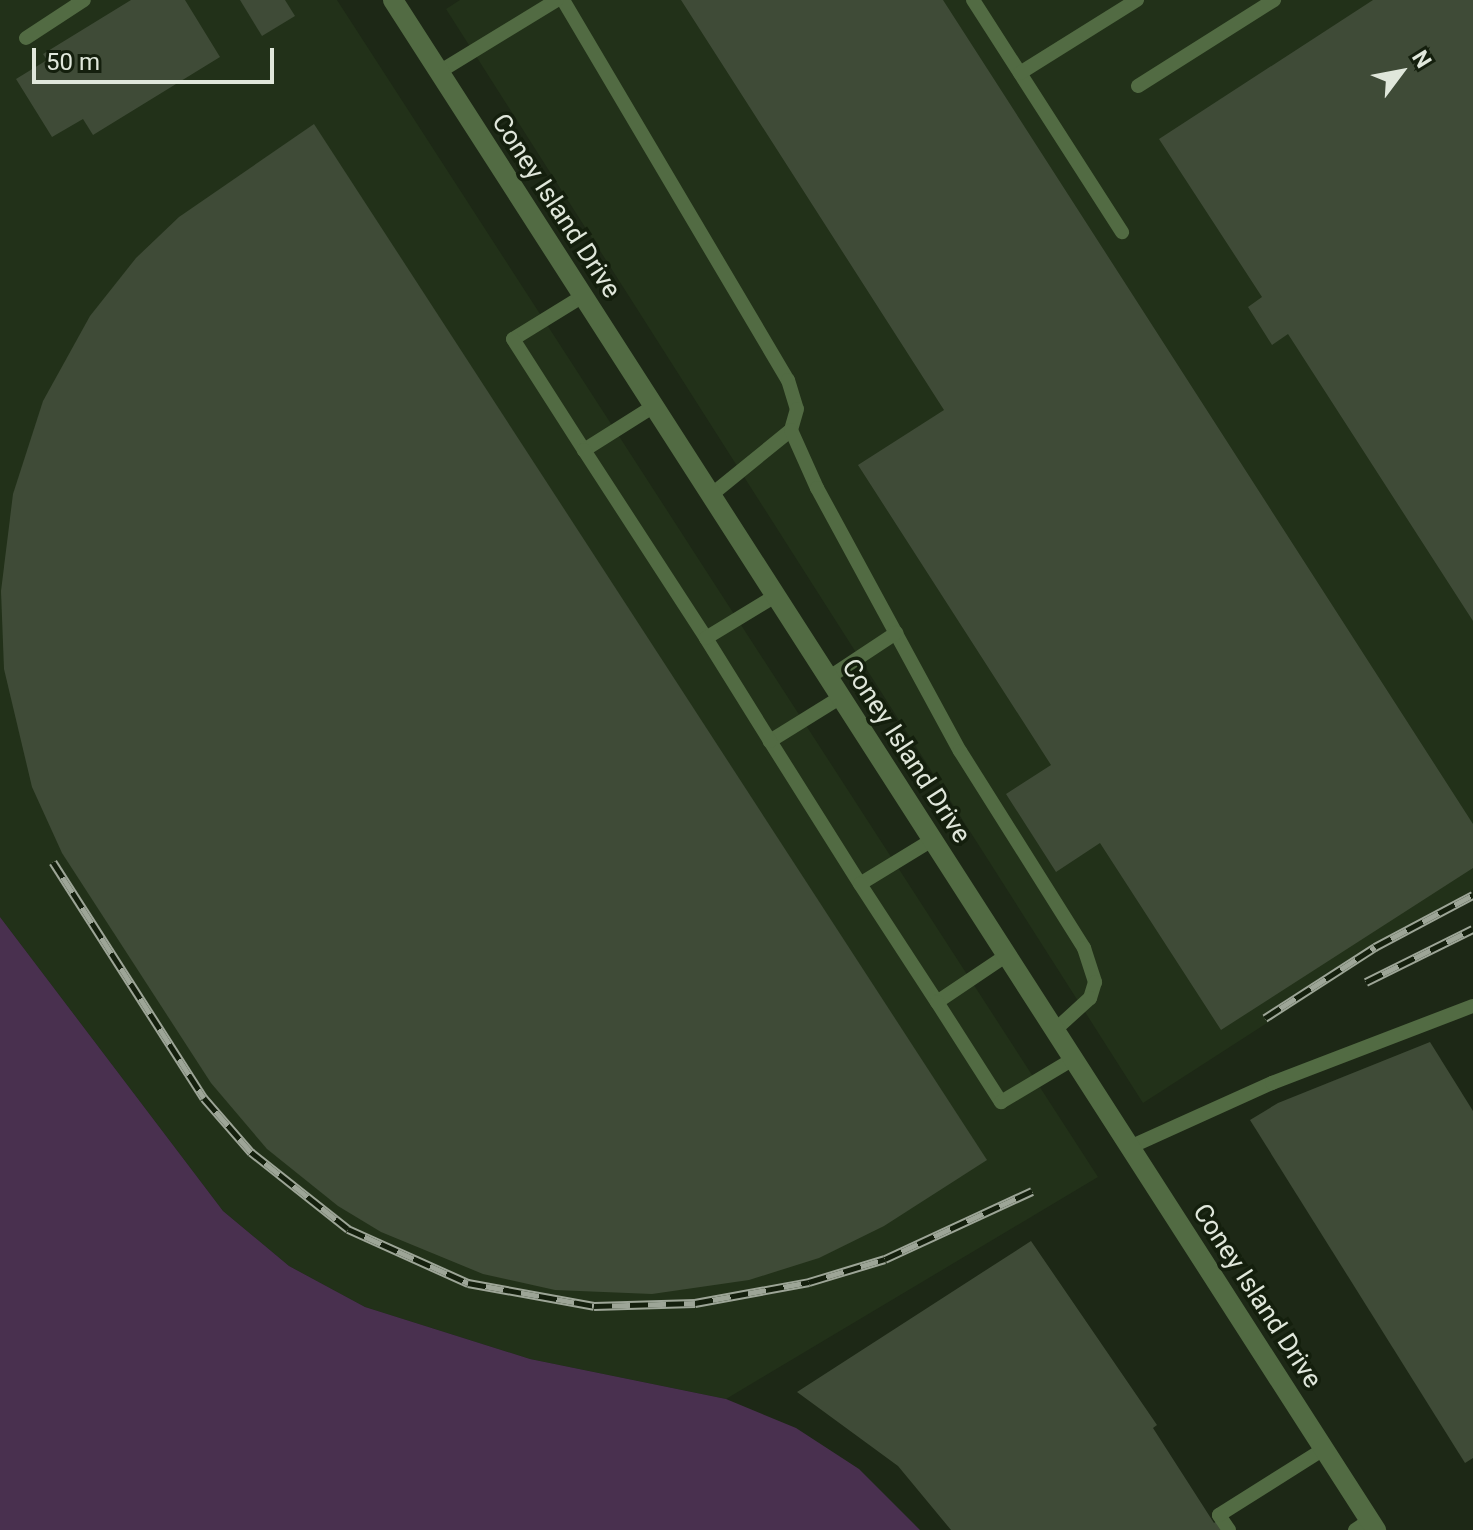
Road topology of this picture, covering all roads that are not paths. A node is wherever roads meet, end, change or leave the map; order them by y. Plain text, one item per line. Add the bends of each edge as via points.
1 (84, 0) edge
2 (393, 0) edge
3 (560, 0) edge
4 (973, 0) edge
5 (1137, 0) edge
6 (1274, 0) edge
7 (26, 38) dead end
8 (439, 72) junction
9 (1020, 73) junction
10 (1138, 86) dead end
11 (1122, 232) dead end
12 (583, 296) junction
13 (654, 406) junction
14 (791, 430) junction
15 (584, 450) junction
16 (711, 495) junction
17 (775, 596) junction
18 (896, 633) junction
19 (706, 638) junction
20 (828, 678) junction
21 (841, 697) junction
22 (770, 741) junction
23 (932, 840) junction
24 (860, 884) junction
25 (1007, 955) junction
26 (937, 1002) junction
27 (1473, 1006) edge
28 (1055, 1030) junction
29 (1073, 1059) junction
30 (1130, 1147) junction
31 (1324, 1449) junction
32 (1367, 1527) edge
33 (1229, 1530) edge

1 - 7 lane
2 - 8 street, Coney Island Drive
3 - 8 lane
3 - 14 lane via 788,380 797,409
4 - 9 lane
5 - 9 lane
6 - 10 lane
8 - 12 street, Coney Island Drive
9 - 11 lane
12 - 13 street, Coney Island Drive
12 - 15 lane via 513,339
13 - 15 lane
13 - 16 street, Coney Island Drive
14 - 16 lane
14 - 18 lane
15 - 19 lane
16 - 17 street, Coney Island Drive
17 - 19 lane
17 - 20 street, Coney Island Drive
18 - 20 lane
18 - 28 lane via 960,751 1092,967 1090,998
19 - 22 lane
20 - 21 street, Coney Island Drive
21 - 22 lane
21 - 23 street, Coney Island Drive
22 - 24 lane
23 - 24 lane
23 - 25 street, Coney Island Drive
24 - 26 lane
25 - 26 lane
25 - 28 street, Coney Island Drive
26 - 29 lane via 1001,1102
27 - 30 lane via 1272,1083
28 - 29 street, Coney Island Drive
29 - 30 street, Coney Island Drive
30 - 31 street, Coney Island Drive
31 - 32 street, Coney Island Drive
31 - 33 lane via 1219,1515

